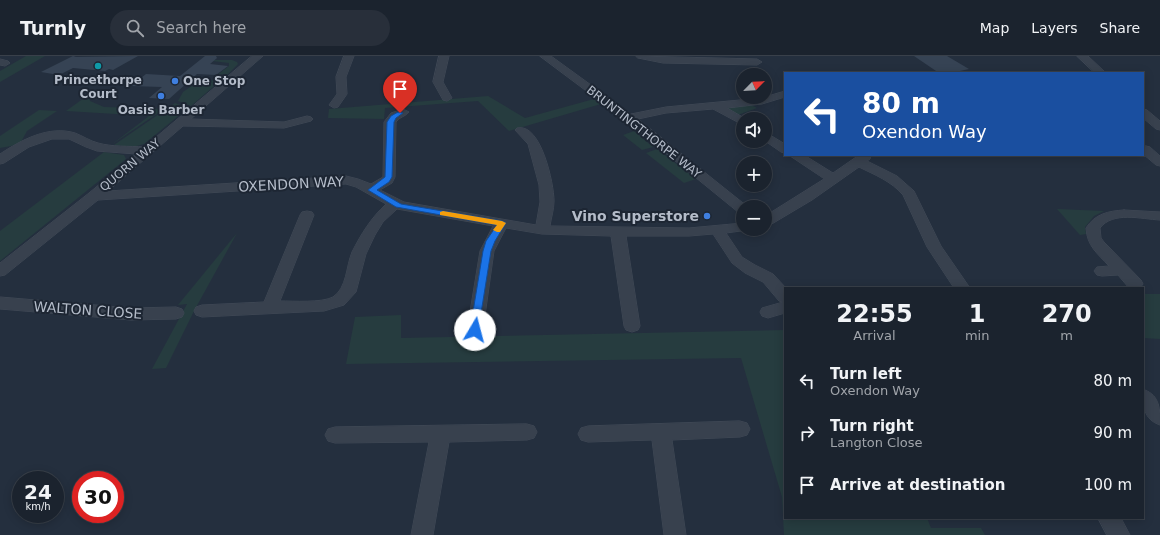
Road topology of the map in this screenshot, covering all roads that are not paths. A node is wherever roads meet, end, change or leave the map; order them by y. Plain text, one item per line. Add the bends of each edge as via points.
1 (258, 56) edge
2 (349, 56) edge
3 (444, 56) edge
4 (545, 56) edge
5 (642, 56) edge
6 (1082, 56) edge
7 (739, 59) edge
8 (757, 62) dead end
9 (1100, 72) edge
10 (784, 96) edge
11 (447, 98) dead end
12 (334, 105) dead end
13 (716, 106) junction
14 (403, 112) dead end
15 (1144, 113) edge
16 (629, 118) junction
17 (736, 118) edge
18 (307, 119) dead end
19 (181, 122) junction
20 (1160, 127) edge
21 (521, 130) dead end
22 (772, 141) edge
23 (784, 148) edge
24 (1145, 150) edge
25 (1160, 150) edge
26 (146, 151) junction
27 (6, 152) edge
28 (797, 156) edge
29 (863, 158) edge
30 (0, 160) edge
31 (1160, 162) edge
32 (833, 179) junction
33 (371, 190) junction
34 (94, 196) junction
35 (736, 203) edge
36 (394, 204) junction
37 (307, 214) dead end
38 (1160, 216) edge
39 (772, 218) edge
40 (502, 223) junction
41 (736, 228) edge
42 (542, 230) junction
43 (717, 230) junction
44 (618, 232) junction
45 (1121, 270) junction
46 (0, 271) edge
47 (1102, 271) dead end
48 (1135, 284) dead end
49 (961, 287) edge
50 (784, 296) edge
51 (0, 303) edge
52 (270, 307) junction
53 (784, 307) edge
54 (202, 311) dead end
55 (768, 312) dead end
56 (176, 313) dead end
57 (632, 326) dead end
58 (475, 330) dead end
59 (1145, 398) dead end
60 (1160, 417) edge
61 (740, 429) dead end
62 (526, 432) dead end
63 (661, 432) junction
64 (440, 434) junction
65 (588, 434) dead end
66 (335, 435) dead end
67 (1110, 519) edge
68 (422, 535) edge
69 (675, 535) edge
70 (1119, 535) edge

1 - 19 street, QUORN WAY
2 - 12 street via 341,76 342,94
3 - 11 street via 438,82
4 - 16 street, BRUNTINGTHORPE WAY
5 - 7 street via 663,60
6 - 9 street
7 - 8 street
10 - 13 street
13 - 16 street via 666,110
13 - 17 street
14 - 33 street via 395,115 390,122 389,177
15 - 20 street
16 - 35 street, BRUNTINGTHORPE WAY
18 - 19 street via 284,125
19 - 26 street, QUORN WAY
21 - 42 street via 534,143 546,185 547,202
22 - 23 street
24 - 25 street
24 - 31 street
26 - 27 street via 98,147 62,135 33,140
26 - 34 street, QUORN WAY
27 - 30 street
28 - 32 street
29 - 32 street
29 - 49 street via 904,187 934,247
32 - 39 street
33 - 34 street, OXENDON WAY via 361,183 339,180
33 - 36 street, OXENDON WAY
34 - 46 street, QUORN WAY
36 - 40 street, OXENDON WAY
36 - 52 street via 378,219 368,235 359,254 351,286 343,297 327,304
37 - 52 street
38 - 45 street via 1117,215 1104,218 1096,224 1093,230 1094,238
40 - 42 street, OXENDON WAY
40 - 58 street via 487,251
41 - 43 street, OXENDON WAY
42 - 44 street, OXENDON WAY
43 - 44 street, OXENDON WAY
43 - 50 street via 737,260 768,278
44 - 57 street
45 - 47 street
45 - 48 street
51 - 56 street, WALTON CLOSE via 135,314
52 - 54 street
53 - 55 street
59 - 60 street
61 - 63 street
62 - 64 street
63 - 65 street
63 - 69 street
64 - 66 street
64 - 68 street
67 - 70 street

